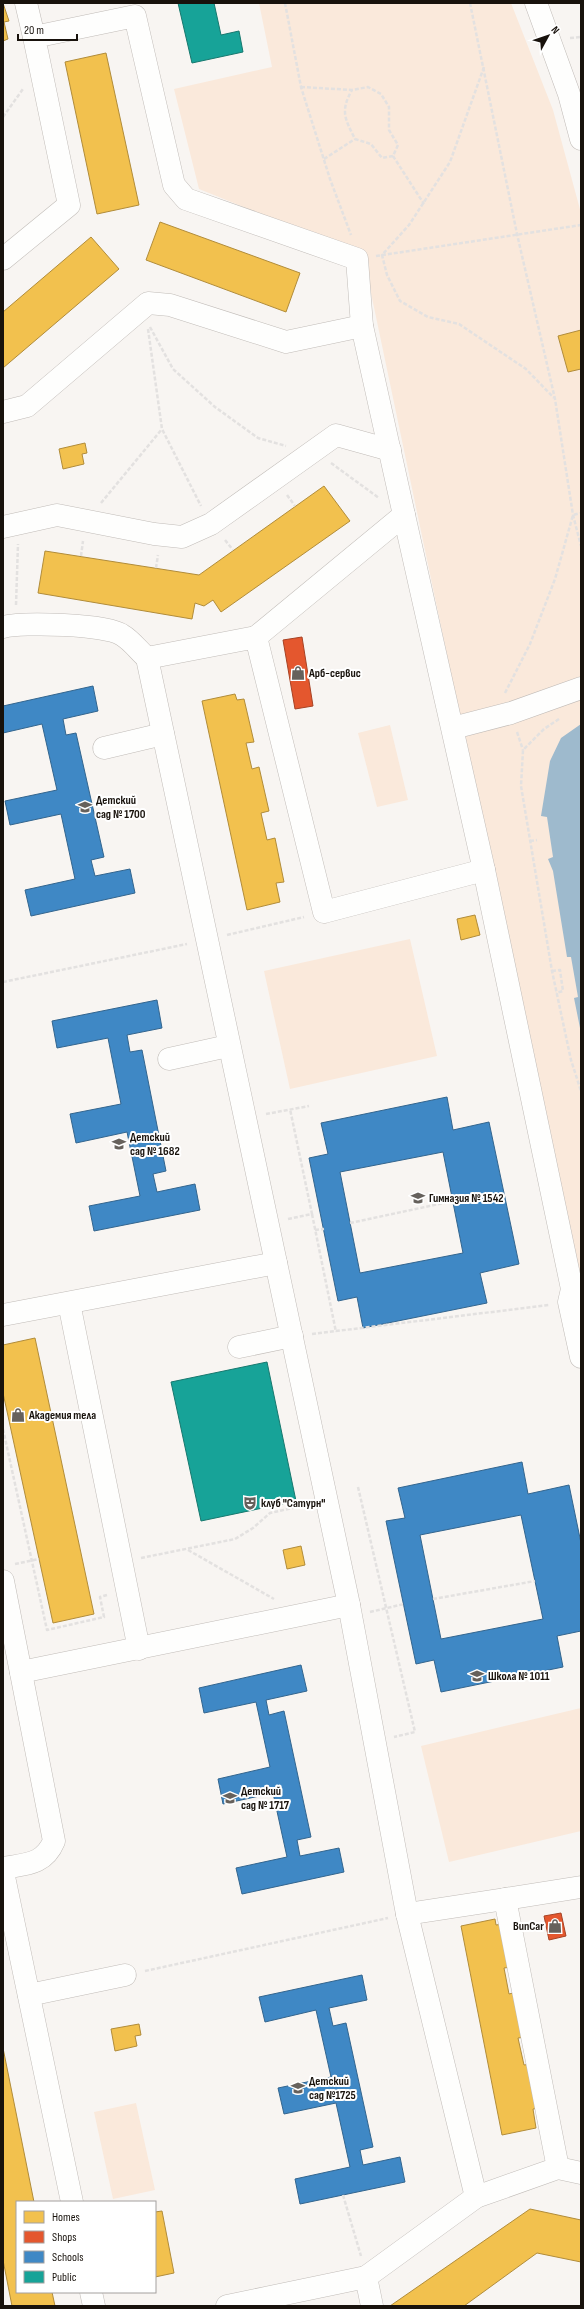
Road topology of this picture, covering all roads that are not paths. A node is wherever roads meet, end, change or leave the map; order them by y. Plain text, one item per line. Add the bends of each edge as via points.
1 (26, 3) edge
2 (536, 3) edge
3 (34, 37) junction
4 (581, 139) edge
5 (3, 259) edge
6 (362, 326) junction
7 (3, 412) edge
8 (390, 450) junction
9 (404, 515) junction
10 (11, 533) edge
11 (9, 625) edge
12 (256, 637) junction
13 (147, 658) junction
14 (581, 688) edge
15 (453, 728) junction
16 (163, 734) junction
17 (104, 748) dead end
18 (484, 870) junction
19 (228, 1046) junction
20 (169, 1059) dead end
21 (276, 1263) junction
22 (69, 1303) junction
23 (3, 1315) edge
24 (292, 1336) junction
25 (240, 1347) dead end
26 (581, 1357) edge
27 (7, 1573) edge
28 (349, 1605) junction
29 (140, 1649) junction
30 (21, 1672) junction
31 (3, 1868) edge
32 (3, 1872) edge
33 (581, 1887) edge
34 (505, 1899) junction
35 (407, 1914) junction
36 (125, 1976) road end
37 (29, 1995) junction
38 (558, 2168) junction
39 (581, 2173) edge
40 (476, 2197) junction
41 (72, 2201) edge
42 (366, 2277) junction
43 (91, 2293) edge
44 (94, 2306) edge
45 (227, 2306) edge
46 (372, 2306) edge

1 - 3 street
2 - 4 street via 569,94
3 - 5 street via 69,205
3 - 6 street via 135,16 174,185 186,199 356,259
6 - 7 street via 286,342 170,305 147,313 27,406
6 - 8 street
8 - 9 street
8 - 10 street via 336,435 322,455 217,531 182,537 85,529 57,515
9 - 12 street
9 - 15 street
11 - 13 street via 87,626 122,634
12 - 13 street
12 - 18 street via 324,912
13 - 16 street
14 - 15 street via 492,718
15 - 18 street
16 - 17 street
16 - 19 street
18 - 26 street via 572,1289 569,1302
19 - 20 street
19 - 21 street
21 - 22 street
21 - 24 street
22 - 23 street
22 - 29 street
24 - 25 street
24 - 28 street
27 - 30 street
28 - 29 street
28 - 35 street
29 - 30 street
30 - 31 street via 54,1841 50,1852 42,1860
32 - 37 street
33 - 34 street
34 - 35 street
34 - 38 street
35 - 40 street
36 - 37 street
37 - 41 street
38 - 39 street
38 - 40 street
40 - 42 street
42 - 45 street
42 - 46 street
43 - 44 street

